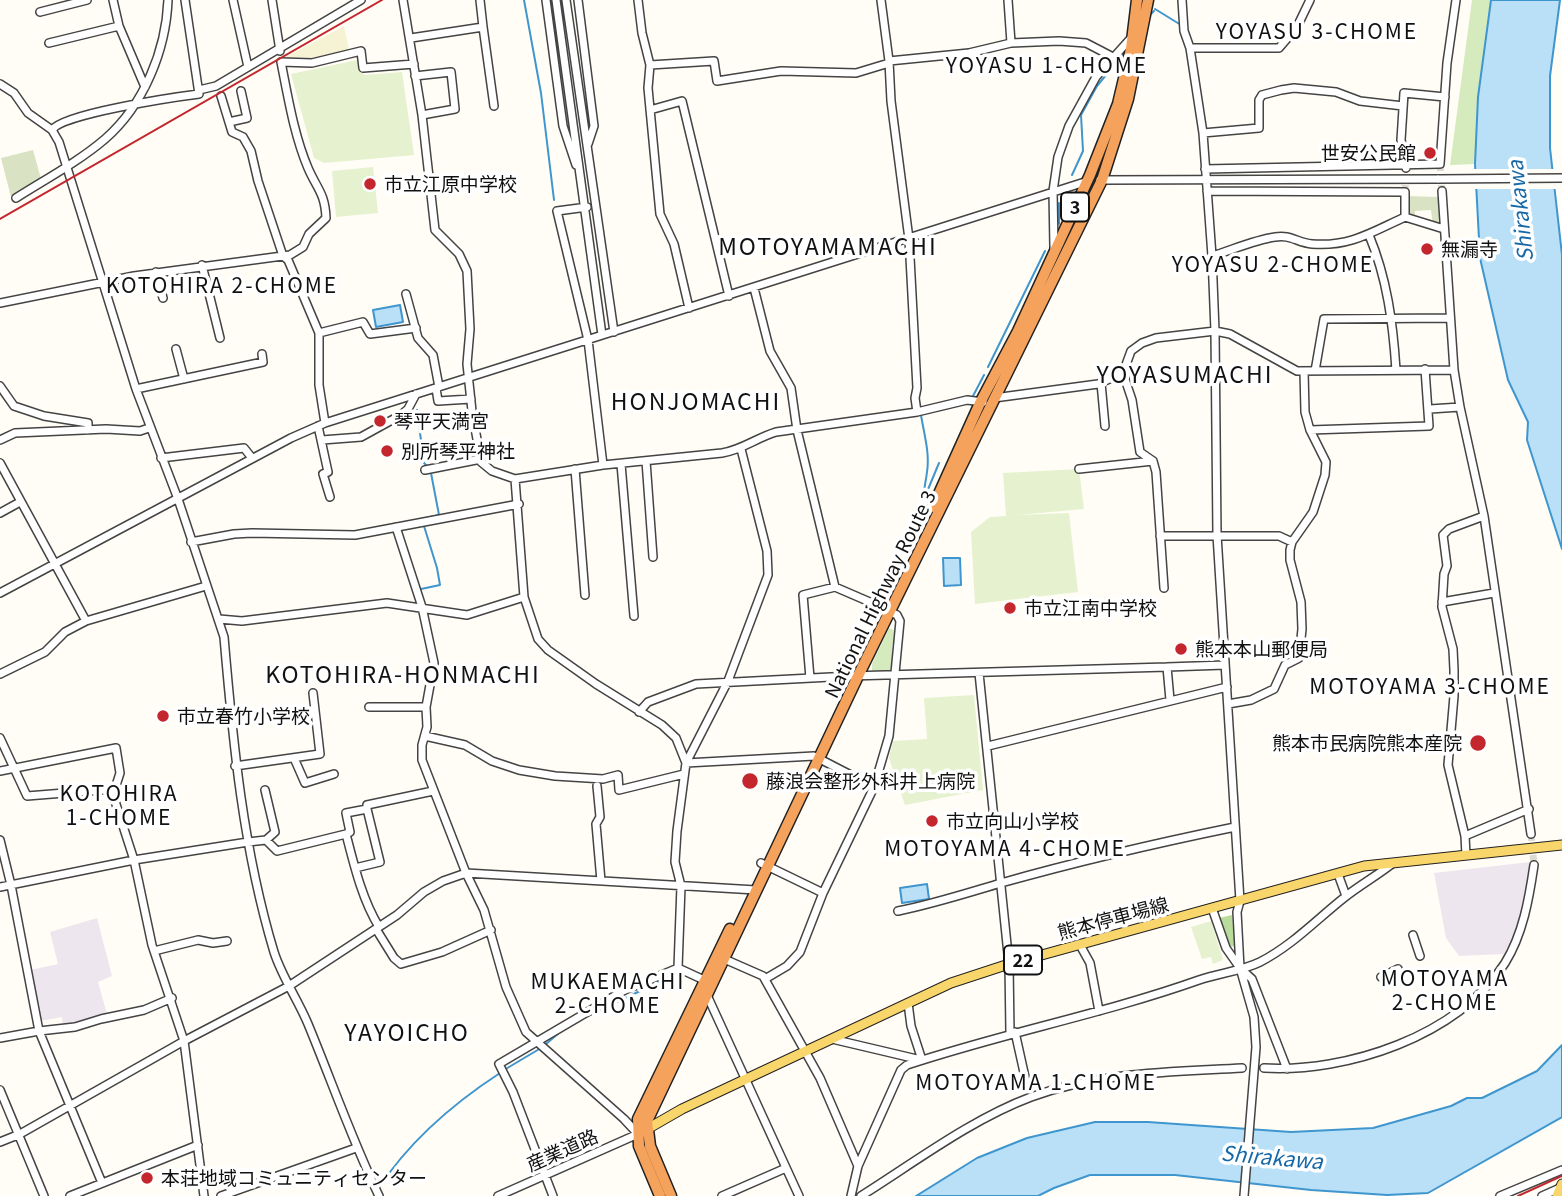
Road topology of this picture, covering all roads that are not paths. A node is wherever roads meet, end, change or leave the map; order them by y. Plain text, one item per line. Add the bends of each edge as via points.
1 (87, 0) edge
2 (113, 0) edge
3 (168, 0) edge
4 (185, 0) edge
5 (233, 0) edge
6 (272, 0) edge
7 (361, 0) edge
8 (403, 0) edge
9 (480, 0) edge
10 (546, 0) edge
11 (556, 0) edge
12 (566, 0) edge
13 (578, 0) edge
14 (638, 0) edge
15 (881, 0) edge
16 (1008, 0) edge
17 (1138, 0) edge
18 (1148, 0) edge
19 (1182, 0) edge
20 (1310, 0) edge
21 (1455, 0) edge
22 (345, 4) edge
23 (40, 12) dead end
24 (119, 26) junction
25 (483, 27) junction
26 (1134, 35) junction
27 (411, 38) junction
28 (49, 43) dead end
29 (1011, 43) junction
30 (1190, 48) junction
31 (280, 50) junction
32 (1113, 57) junction
33 (889, 62) junction
34 (414, 64) junction
35 (650, 65) junction
36 (248, 67) junction
37 (415, 75) junction
38 (0, 84) edge
39 (145, 87) junction
40 (199, 90) junction
41 (242, 91) dead end
42 (221, 96) dead end
43 (1445, 97) junction
44 (133, 105) junction
45 (494, 106) dead end
46 (1403, 106) junction
47 (650, 110) junction
48 (422, 114) junction
49 (229, 122) junction
50 (51, 130) junction
51 (1203, 133) junction
52 (587, 146) junction
53 (68, 166) junction
54 (1405, 167) junction
55 (1205, 169) junction
56 (1562, 178) edge
57 (1206, 179) junction
58 (1102, 180) junction
59 (1087, 181) junction
60 (583, 186) junction
61 (1053, 191) junction
62 (1207, 191) junction
63 (1442, 191) tunnel mouth
64 (16, 198) dead end
65 (595, 206) junction
66 (586, 207) junction
67 (1405, 217) junction
68 (1444, 229) junction
69 (1369, 235) junction
70 (909, 239) junction
71 (1054, 253) junction
72 (283, 256) junction
73 (1212, 256) junction
74 (202, 265) junction
75 (156, 272) junction
76 (102, 282) junction
77 (754, 288) junction
78 (406, 294) dead end
79 (729, 296) junction
80 (163, 298) dead end
81 (0, 303) edge
82 (689, 308) junction
83 (1449, 318) junction
84 (1391, 319) junction
85 (416, 328) junction
86 (1215, 331) junction
87 (614, 332) junction
88 (319, 333) junction
89 (602, 335) junction
90 (220, 338) dead end
91 (588, 340) junction
92 (176, 349) dead end
93 (262, 354) dead end
94 (1425, 369) junction
95 (1396, 370) junction
96 (1454, 370) junction
97 (1304, 371) junction
98 (1315, 371) junction
99 (1123, 373) junction
100 (469, 378) junction
101 (184, 379) junction
102 (1101, 383) junction
103 (0, 386) edge
104 (437, 387) junction
105 (135, 389) junction
106 (416, 394) junction
107 (995, 398) junction
108 (471, 399) junction
109 (980, 403) junction
110 (1460, 407) junction
111 (1430, 409) junction
112 (917, 412) junction
113 (322, 424) junction
114 (1105, 426) dead end
115 (149, 428) junction
116 (88, 430) junction
117 (797, 430) junction
118 (1310, 430) junction
119 (0, 440) edge
120 (322, 440) junction
121 (741, 449) junction
122 (161, 458) junction
123 (252, 458) junction
124 (481, 459) junction
125 (646, 461) junction
126 (1153, 461) junction
127 (0, 463) edge
128 (621, 464) junction
129 (603, 465) junction
130 (575, 469) junction
131 (425, 470) dead end
132 (1079, 470) dead end
133 (515, 479) junction
134 (330, 497) dead end
135 (178, 499) junction
136 (20, 502) junction
137 (519, 504) junction
138 (0, 513) edge
139 (1484, 516) junction
140 (397, 527) junction
141 (1217, 535) junction
142 (1160, 536) junction
143 (191, 542) junction
144 (1292, 542) junction
145 (653, 557) dead end
146 (54, 564) junction
147 (206, 586) junction
148 (835, 587) junction
149 (1164, 588) dead end
150 (0, 593) edge
151 (1494, 593) junction
152 (585, 595) dead end
153 (524, 597) junction
154 (1442, 602) junction
155 (422, 607) junction
156 (888, 610) junction
157 (634, 616) dead end
158 (219, 619) junction
159 (86, 621) junction
160 (1225, 665) junction
161 (1167, 667) junction
162 (979, 673) junction
163 (0, 674) edge
164 (854, 676) junction
165 (895, 676) junction
166 (810, 678) junction
167 (728, 681) junction
168 (1227, 687) junction
169 (313, 693) dead end
170 (1170, 700) junction
171 (1227, 704) junction
172 (369, 707) dead end
173 (426, 707) junction
174 (639, 712) junction
175 (425, 736) junction
176 (0, 738) edge
177 (988, 746) junction
178 (817, 757) junction
179 (294, 758) junction
180 (686, 763) junction
181 (235, 766) junction
182 (13, 768) junction
183 (0, 771) edge
184 (334, 774) dead end
185 (684, 774) junction
186 (597, 786) dead end
187 (874, 787) junction
188 (114, 789) junction
189 (265, 790) dead end
190 (433, 791) junction
191 (367, 809) junction
192 (1528, 809) junction
193 (1235, 827) junction
194 (346, 834) junction
195 (1531, 834) tunnel mouth
196 (1465, 836) junction
197 (0, 840) edge
198 (266, 840) junction
199 (248, 842) junction
200 (1562, 845) edge
201 (1466, 855) junction
202 (134, 860) junction
203 (1394, 862) junction
204 (763, 864) junction
205 (1534, 866) tunnel mouth
206 (355, 868) junction
207 (466, 873) junction
208 (1338, 874) junction
209 (601, 881) junction
210 (1001, 883) junction
211 (11, 885) junction
212 (681, 886) junction
213 (0, 887) edge
214 (752, 890) junction
215 (823, 892) junction
216 (1346, 896) junction
217 (1240, 901) junction
218 (1212, 908) junction
219 (898, 911) dead end
220 (377, 928) junction
221 (491, 930) junction
222 (1413, 935) dead end
223 (227, 941) dead end
224 (1080, 945) junction
225 (154, 951) junction
226 (1420, 956) dead end
227 (721, 957) junction
228 (1009, 964) junction
229 (678, 968) junction
230 (1240, 968) junction
231 (1398, 969) dead end
232 (1381, 977) dead end
233 (765, 979) junction
234 (704, 980) junction
235 (289, 986) junction
236 (706, 993) junction
237 (172, 998) junction
238 (908, 1003) junction
239 (1099, 1012) junction
240 (39, 1031) junction
241 (1012, 1033) junction
242 (0, 1038) edge
243 (832, 1039) junction
244 (184, 1041) junction
245 (538, 1042) junction
246 (804, 1052) junction
247 (922, 1060) junction
248 (1242, 1068) dead end
249 (1264, 1068) dead end
250 (1287, 1069) junction
251 (745, 1080) junction
252 (1027, 1086) dead end
253 (0, 1090) edge
254 (71, 1105) junction
255 (642, 1132) junction
256 (20, 1134) junction
257 (0, 1142) edge
258 (198, 1145) junction
259 (356, 1148) junction
260 (858, 1167) junction
261 (786, 1168) junction
262 (1562, 1170) edge
263 (544, 1175) junction
264 (102, 1183) junction
265 (1560, 1189) edge
266 (44, 1196) edge
267 (70, 1196) edge
268 (204, 1196) edge
269 (221, 1196) edge
270 (379, 1196) edge
271 (498, 1196) edge
272 (553, 1196) edge
273 (660, 1196) edge
274 (671, 1196) edge
275 (722, 1196) edge
276 (799, 1196) edge
277 (851, 1196) edge
278 (861, 1196) edge
279 (1244, 1196) edge
280 (1500, 1196) edge
281 (1542, 1196) edge

1 - 23 street
2 - 24 street
3 - 39 street via 157,57
4 - 40 street
5 - 36 street
6 - 31 street
7 - 22 street
8 - 27 street
9 - 25 street
10 - 60 street via 563,126
11 - 60 street
12 - 52 street
13 - 52 street via 594,126
14 - 35 street
15 - 33 street
16 - 29 street
17 - 26 highway, National Highway Route 3 / 3
18 - 58 highway, National Highway Route 3 / 3 via 1128,99
19 - 30 street
20 - 30 street via 1297,27 1279,48
21 - 43 street
22 - 31 street
24 - 28 street
24 - 39 street
25 - 27 street
25 - 45 street
26 - 32 street
26 - 59 highway, National Highway Route 3 / 3 via 1118,104
27 - 34 street
29 - 32 street via 1086,43
29 - 33 street
30 - 51 street
31 - 36 street
32 - 61 street via 1096,77 1069,126
33 - 35 street via 856,72 781,71 718,81 714,61
33 - 70 street
34 - 37 street
34 - 72 street via 363,68 361,51 312,64 281,62 326,218 303,247
35 - 47 street
36 - 40 street via 216,86
37 - 48 street
37 - 48 street via 451,72 455,109
38 - 50 street via 14,93 30,116
39 - 44 street
40 - 44 street via 199,94
41 - 49 street via 247,118
42 - 49 street
43 - 46 street via 1405,93
43 - 54 street via 1440,164
44 - 50 street via 71,119
44 - 53 street via 107,137
46 - 51 street via 1294,88 1262,95 1259,128
46 - 54 street
47 - 79 street via 682,102
47 - 82 street via 660,214 674,244
48 - 100 street via 435,230 459,254 467,271
49 - 72 street via 232,132 243,137 251,150
50 - 53 street
51 - 55 street
52 - 65 street
53 - 64 street
53 - 76 street
54 - 55 street
55 - 57 street
56 - 57 street, bridge
57 - 58 street
57 - 62 street
58 - 59 street
58 - 107 highway, National Highway Route 3 / 3
59 - 61 street
59 - 71 highway, National Highway Route 3 / 3
60 - 66 street
61 - 70 street
61 - 71 street
62 - 67 street via 1395,190 1405,192
62 - 73 street
63 - 68 street
65 - 66 street
65 - 87 street
66 - 89 street
66 - 91 street via 557,211
67 - 68 street
67 - 69 street
68 - 83 street
69 - 73 street via 1317,244 1274,237
69 - 84 street via 1383,271
70 - 77 street
70 - 112 street
71 - 109 highway, National Highway Route 3 / 3
72 - 74 street
72 - 88 street
73 - 86 street
74 - 75 street
74 - 90 street
75 - 76 street
75 - 80 street
76 - 81 street
76 - 105 street
77 - 79 street
77 - 117 street via 769,351 791,388
78 - 85 street
79 - 82 street
82 - 87 street
83 - 84 street
83 - 96 street
84 - 95 street
84 - 98 street via 1324,319
85 - 88 street via 370,334 363,322
85 - 104 street via 433,355
86 - 97 street
86 - 99 street via 1142,343 1131,351
86 - 141 street
87 - 89 street
88 - 113 street
89 - 91 street
91 - 100 street
91 - 129 street
92 - 101 street
93 - 101 street via 263,362
94 - 95 street
94 - 96 street
94 - 111 street
95 - 98 street
96 - 110 street
97 - 98 street
97 - 118 street
99 - 102 street
99 - 126 street via 1140,452
100 - 104 street
100 - 108 street
101 - 105 street
102 - 107 street
102 - 114 street
103 - 116 street via 14,406 88,423
104 - 106 street
104 - 108 street via 438,401
105 - 115 street
106 - 113 street
106 - 120 street via 401,415 361,437
107 - 109 street
107 - 156 highway, National Highway Route 3 / 3
108 - 124 street
109 - 112 street via 968,400
109 - 156 highway, National Highway Route 3 / 3
110 - 111 street
110 - 139 street
111 - 118 street via 1429,426
112 - 117 street
113 - 120 street
113 - 123 street
115 - 116 street
115 - 122 street
116 - 119 street via 15,433
117 - 121 street via 759,437
117 - 148 street
118 - 144 street via 1326,461 1325,475 1313,512
120 - 134 street via 328,472 323,474
121 - 125 street
121 - 167 street via 769,563
122 - 123 street via 244,448
122 - 135 street
123 - 135 street
124 - 131 street
124 - 133 street via 492,471
125 - 128 street
125 - 145 street
126 - 132 street
126 - 142 street
127 - 136 street
128 - 129 street
128 - 157 street
129 - 130 street
130 - 133 street
130 - 152 street
133 - 137 street
135 - 143 street
135 - 146 street
136 - 138 street
136 - 146 street
137 - 140 street
137 - 153 street
139 - 151 street
139 - 154 street via 1443,535 1447,566
140 - 143 street via 355,535 234,534
140 - 155 street
141 - 142 street
141 - 144 street via 1279,536
141 - 160 street
142 - 149 street
143 - 147 street
144 - 171 street via 1290,560 1301,602 1299,658 1285,664 1274,689
146 - 150 street
146 - 159 street
147 - 158 street
147 - 159 street
148 - 156 street
148 - 166 street via 802,597
151 - 154 street
151 - 192 street
153 - 155 street via 467,615
153 - 174 street via 533,629 548,650
154 - 196 street via 1454,670 1448,765
155 - 158 street via 387,603 242,621
155 - 173 street via 434,663
156 - 164 highway, National Highway Route 3 / 3
156 - 165 street via 900,621
158 - 181 street
159 - 163 street via 65,632 45,652
160 - 161 street
160 - 168 street
161 - 162 street
161 - 170 street
162 - 165 street
162 - 177 street
164 - 165 street
164 - 166 street
164 - 178 highway, National Highway Route 3 / 3
165 - 187 street via 887,748
166 - 167 street
167 - 174 street via 696,684 670,693 648,702
167 - 180 street
168 - 170 street
168 - 171 street
169 - 179 street via 320,754
170 - 177 street
171 - 193 street
172 - 173 street
173 - 175 street
174 - 180 street via 676,738
175 - 185 street via 465,745 519,770 603,779 618,775 619,790
175 - 190 street via 422,760
176 - 182 street
177 - 210 street
178 - 180 street
178 - 187 street
178 - 204 highway, National Highway Route 3 / 3
179 - 181 street
179 - 184 street via 305,783
180 - 185 street
181 - 199 street
182 - 183 street
182 - 188 street via 27,796
182 - 188 street via 116,748 120,780
185 - 212 street via 675,862
186 - 209 street
187 - 215 street
188 - 202 street
189 - 198 street via 275,832
190 - 191 street via 367,805
190 - 207 street
191 - 194 street via 346,813 350,832
191 - 206 street via 380,862
192 - 195 street
192 - 196 street
193 - 210 street
193 - 217 street
194 - 198 street via 277,851
194 - 206 street
196 - 201 street
197 - 211 street
198 - 199 street
199 - 202 street
199 - 235 street via 275,955
200 - 201 main road, 熊本停車場線 / 22
201 - 203 main road, 熊本停車場線 / 22
202 - 211 street
202 - 225 street
203 - 208 main road, 熊本停車場線 / 22
203 - 216 street
204 - 214 highway, National Highway Route 3 / 3
204 - 215 street
205 - 250 street via 1514,946 1504,964 1467,1004 1419,1035 1374,1055
206 - 220 street
207 - 209 street
207 - 220 street via 433,886
207 - 221 street
208 - 216 street
208 - 217 main road, 熊本停車場線 / 22
209 - 212 street
210 - 219 street
210 - 228 street
211 - 213 street
211 - 240 street
212 - 214 street
212 - 229 street
214 - 227 highway, National Highway Route 3 / 3
215 - 233 street via 800,952
216 - 230 street via 1288,945
217 - 218 main road, 熊本停車場線 / 22
217 - 230 street
218 - 224 main road, 熊本停車場線 / 22
218 - 230 street via 1226,948
220 - 221 street via 401,964 443,952
220 - 235 street
221 - 245 street via 517,1015
222 - 226 street
223 - 225 street via 198,940
224 - 228 main road, 熊本停車場線 / 22
224 - 239 street via 1090,963
225 - 237 street
227 - 233 street
227 - 234 highway, National Highway Route 3 / 3
227 - 236 highway, National Highway Route 3 / 3
228 - 238 main road, 熊本停車場線 / 22 via 951,982
228 - 241 street
229 - 234 street
229 - 245 street via 623,991
230 - 239 street
230 - 250 street via 1252,979
230 - 279 street via 1254,1017 1256,1047
231 - 232 street
233 - 246 street
234 - 255 highway, National Highway Route 3 / 3 via 642,1109 638,1119
235 - 244 street
235 - 259 street
236 - 251 street
236 - 255 highway, National Highway Route 3 / 3
237 - 240 street via 144,1010
237 - 244 street
238 - 243 main road, 熊本停車場線 / 22
238 - 247 street
239 - 241 street
240 - 242 street
240 - 254 street
241 - 247 street
241 - 252 street
243 - 246 main road, 熊本停車場線 / 22
243 - 247 street
244 - 254 street
244 - 258 street
245 - 255 street
245 - 263 street via 499,1064
246 - 251 main road, 熊本停車場線 / 22
246 - 260 street
247 - 260 street via 901,1070
248 - 278 street via 1118,1076 1031,1097 949,1140
249 - 250 street
251 - 255 main road, 熊本停車場線 / 22
251 - 261 street
253 - 256 street
254 - 256 street
254 - 264 street
255 - 263 street, 産業道路
255 - 273 highway via 639,1146
255 - 274 highway, National Highway Route 3 / 3
256 - 257 street
256 - 266 street
258 - 264 street
258 - 268 street
259 - 269 street
259 - 270 street
260 - 277 street
261 - 275 street
261 - 276 street
262 - 280 street
263 - 271 street, 産業道路
263 - 272 street
264 - 267 street
265 - 281 street

